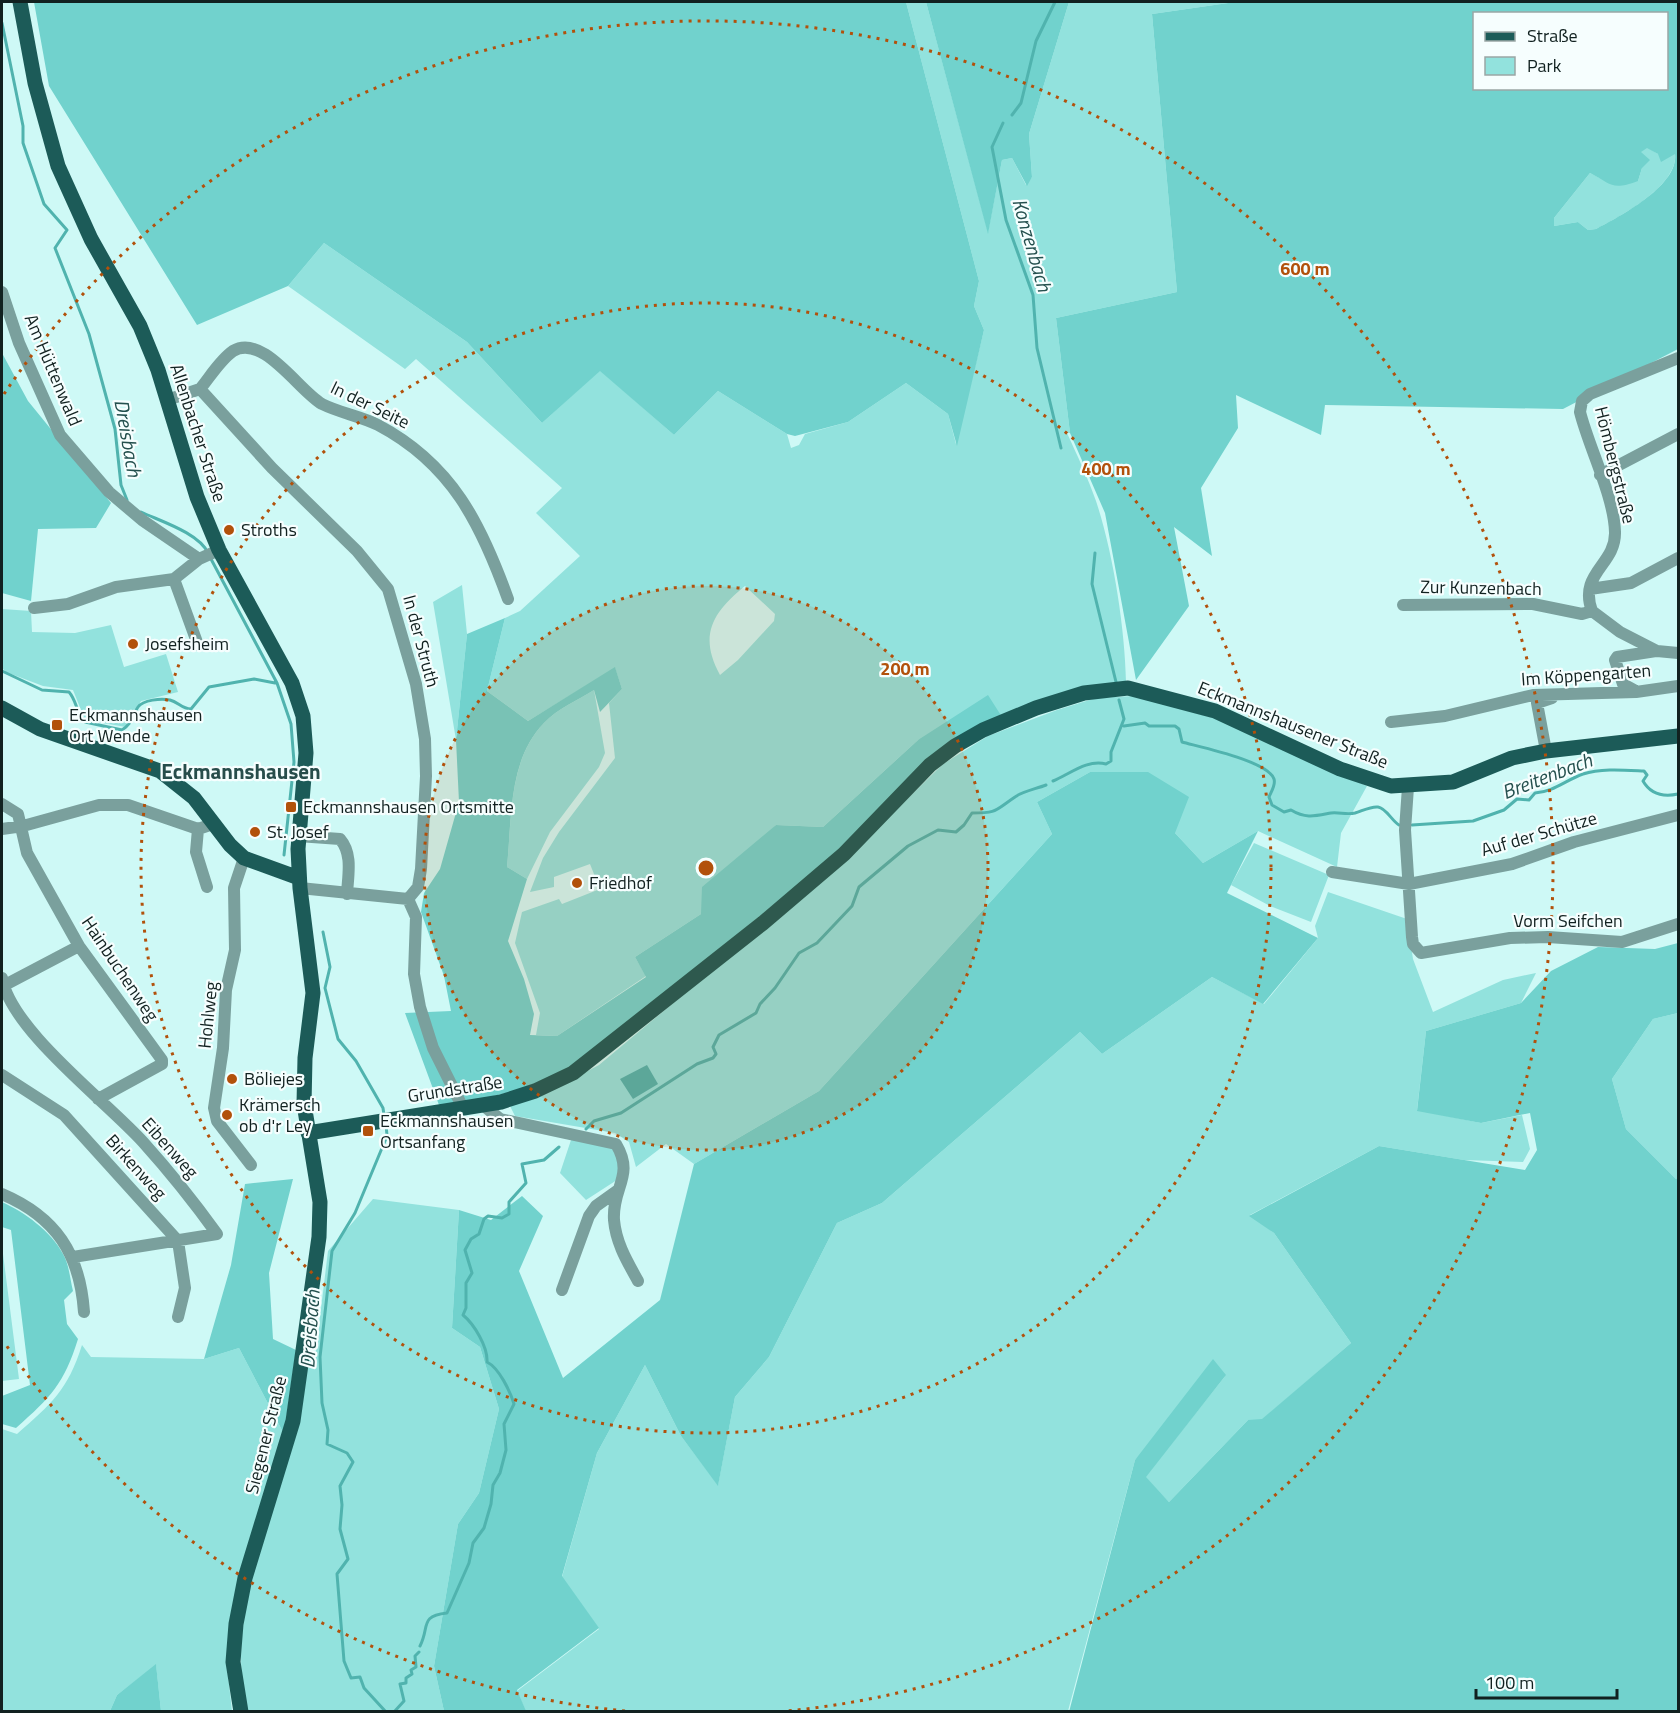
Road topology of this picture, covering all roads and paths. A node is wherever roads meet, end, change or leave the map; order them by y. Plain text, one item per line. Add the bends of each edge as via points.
1 (20, 2) edge
2 (2, 292) edge
3 (1678, 358) edge
4 (200, 389) junction
5 (167, 400) junction
6 (1678, 434) edge
7 (1600, 475) junction
8 (209, 554) junction
9 (1678, 558) edge
10 (174, 579) junction
11 (1590, 589) junction
12 (508, 599) dead end
13 (1403, 605) dead end
14 (34, 608) dead end
15 (1592, 611) junction
16 (198, 645) dead end
17 (1657, 651) junction
18 (1677, 651) edge
19 (1678, 686) edge
20 (1636, 692) junction
21 (1559, 694) junction
22 (2, 708) edge
23 (1391, 722) dead end
24 (1678, 736) edge
25 (1546, 751) junction
26 (1408, 787) junction
27 (2, 804) edge
28 (1678, 815) edge
29 (213, 824) junction
30 (23, 826) junction
31 (2, 829) edge
32 (198, 829) junction
33 (298, 836) junction
34 (244, 858) junction
35 (1332, 872) dead end
36 (299, 883) junction
37 (1409, 884) junction
38 (207, 887) dead end
39 (347, 894) junction
40 (408, 899) junction
41 (1678, 924) edge
42 (79, 946) junction
43 (2, 982) edge
44 (2, 1075) edge
45 (535, 1091) joint
46 (98, 1099) junction
47 (483, 1106) junction
48 (463, 1108) junction
49 (308, 1133) junction
50 (251, 1165) dead end
51 (617, 1191) junction
52 (2, 1194) edge
53 (178, 1241) junction
54 (73, 1257) junction
55 (638, 1281) dead end
56 (561, 1290) dead end
57 (84, 1312) dead end
58 (178, 1317) dead end
59 (241, 1712) edge

1 - 5 main road, Allenbacher Straße via 58,166 77,210 140,326
2 - 8 street, Am Hüttenwald via 19,343 60,435 110,492 142,520
3 - 7 street, Hömbergstraße via 1597,390 1582,401 1580,412
4 - 5 street
4 - 12 street, In der Seite via 233,351 255,349 270,356 320,403 375,424 405,441 460,496 491,552
4 - 40 street, In der Struth via 272,468 357,551 388,589 416,684 425,739 421,869 418,887
5 - 8 main road, Allenbacher Straße
6 - 7 street
7 - 11 street, Hömbergstraße via 1615,532 1607,559 1596,570
8 - 10 street
8 - 33 main road, Allenbacher Straße via 292,683 303,716 306,753
9 - 11 street via 1631,583
10 - 14 street via 116,587 68,603
10 - 16 street
11 - 15 street
13 - 15 street, Zur Kunzenbach via 1533,604 1582,614
15 - 17 street via 1620,632
17 - 18 street
17 - 20 street via 1621,654 1615,660 1623,684
19 - 20 street, Im Köppengarten
20 - 21 street, Im Köppengarten
21 - 23 street, Im Köppengarten via 1533,694 1446,716
21 - 25 street via 1537,703
22 - 29 main road via 40,729 160,771 194,798
24 - 25 main road, Eckmannshausener Straße
25 - 26 main road, Eckmannshausener Straße via 1512,758 1453,782
26 - 37 street via 1405,830
26 - 45 main road, Eckmannshausener Straße via 1391,786 1340,769 1215,711 1128,688 1103,690 1036,708 983,730 930,765 844,854 763,923 601,1054
27 - 30 street via 18,814
28 - 37 street, Auf der Schütze via 1574,842 1512,864
29 - 32 street
29 - 34 main road
30 - 31 street
30 - 32 street via 99,805 128,805
30 - 42 street, Hainbuchenweg via 27,853
32 - 38 street via 196,852
33 - 36 main road, Allenbacher Straße
33 - 39 street via 340,839 348,856
34 - 36 main road
34 - 50 street, Hohlweg via 234,888 235,950 226,990 214,1108 217,1121
35 - 37 street, Auf der Schütze
36 - 39 street
36 - 49 main road, Siegener Straße via 313,993 305,1058
37 - 41 street, Vorm Seifchen via 1413,944 1421,953 1531,937 1622,942
39 - 40 street
40 - 48 street via 416,916 414,974 420,1007 433,1048
42 - 43 street
42 - 46 street, Hainbuchenweg via 162,1060 162,1064
43 - 46 street, Eibenweg via 13,1007
44 - 53 street, Birkenweg via 64,1114
45 - 47 main road, Grundstraße
46 - 53 street, Eibenweg via 156,1157 217,1234
47 - 48 main road, Grundstraße
47 - 51 street via 500,1119 616,1144 624,1158 625,1171
48 - 49 main road, Grundstraße
49 - 59 main road, Siegener Straße via 320,1202 319,1237 293,1421 237,1616 233,1662
51 - 55 street via 617,1236
51 - 56 street via 589,1215
52 - 54 street via 42,1217
53 - 54 street, Eibenweg
53 - 58 street via 184,1288
54 - 57 street

